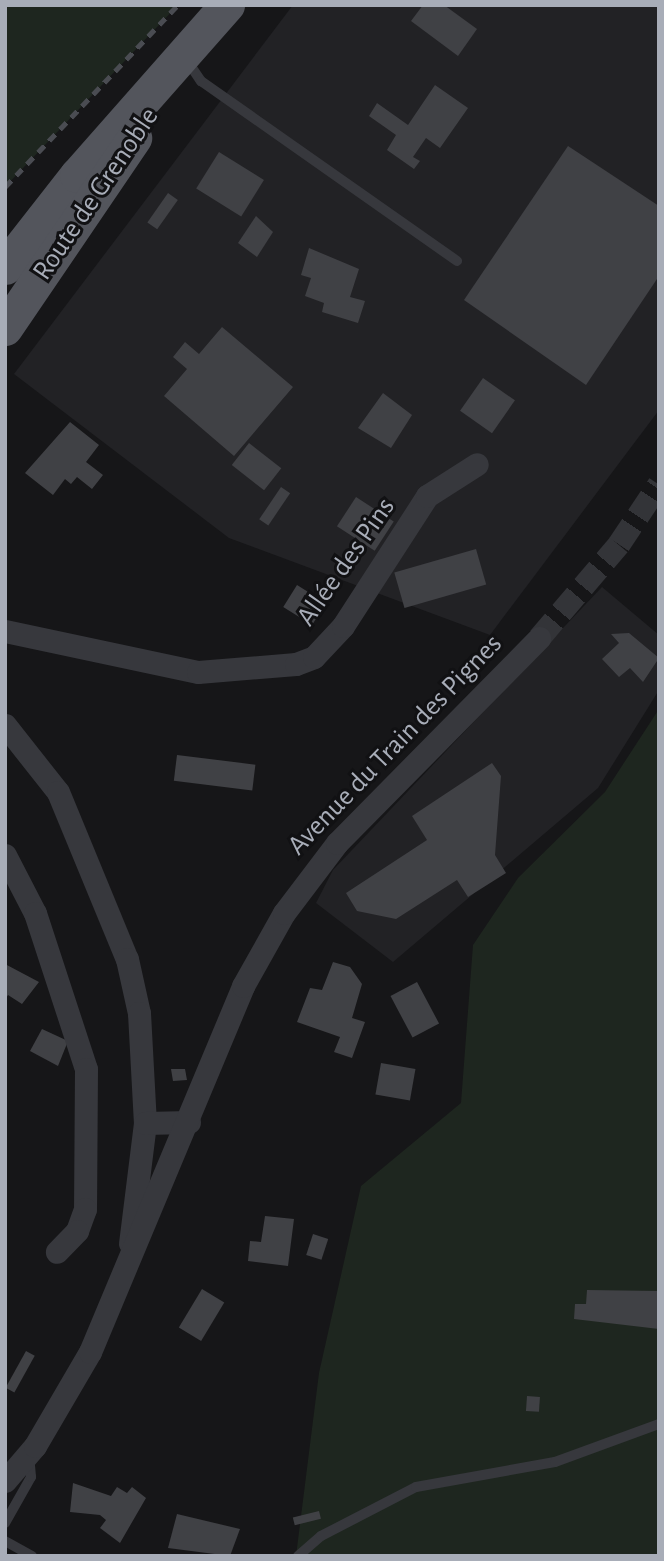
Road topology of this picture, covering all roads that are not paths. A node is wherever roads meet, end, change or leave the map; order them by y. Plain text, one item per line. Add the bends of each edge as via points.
1 (227, 5) edge
2 (185, 58) junction
3 (77, 175) junction
4 (5, 230) edge
5 (457, 261) dead end
6 (5, 267) edge
7 (5, 328) edge
8 (477, 464) dead end
9 (5, 631) edge
10 (539, 638) tunnel mouth
11 (5, 725) edge
12 (5, 855) edge
13 (189, 1122) junction
14 (145, 1123) junction
15 (57, 1252) dead end
16 (111, 1306) junction
17 (659, 1424) edge
18 (29, 1456) junction
19 (5, 1480) edge
20 (5, 1523) edge
21 (5, 1541) edge
22 (32, 1556) edge
23 (298, 1556) edge

1 - 2 main road, Route de Grenoble
2 - 3 main road, Route de Grenoble
2 - 5 lane via 201,81
2 - 7 main road, Route de Grenoble
3 - 4 main road
3 - 6 main road, Route de Grenoble
8 - 9 street, Allée des Pins via 428,496 342,626 314,657 296,664 198,672
10 - 13 street, Avenue du Train des Pignes via 309,877 243,986
11 - 14 street via 58,792 114,919 139,1013
12 - 15 street via 35,913 86,1069 85,1209 78,1231
13 - 14 street
13 - 16 street, Avenue du Train des Pignes
14 - 16 street via 138,1202
16 - 18 street, Avenue du Train des Pignes
17 - 23 lane via 555,1462 416,1488 321,1536
18 - 19 street, Avenue du Train des Pignes
18 - 20 lane via 31,1477
21 - 22 lane

